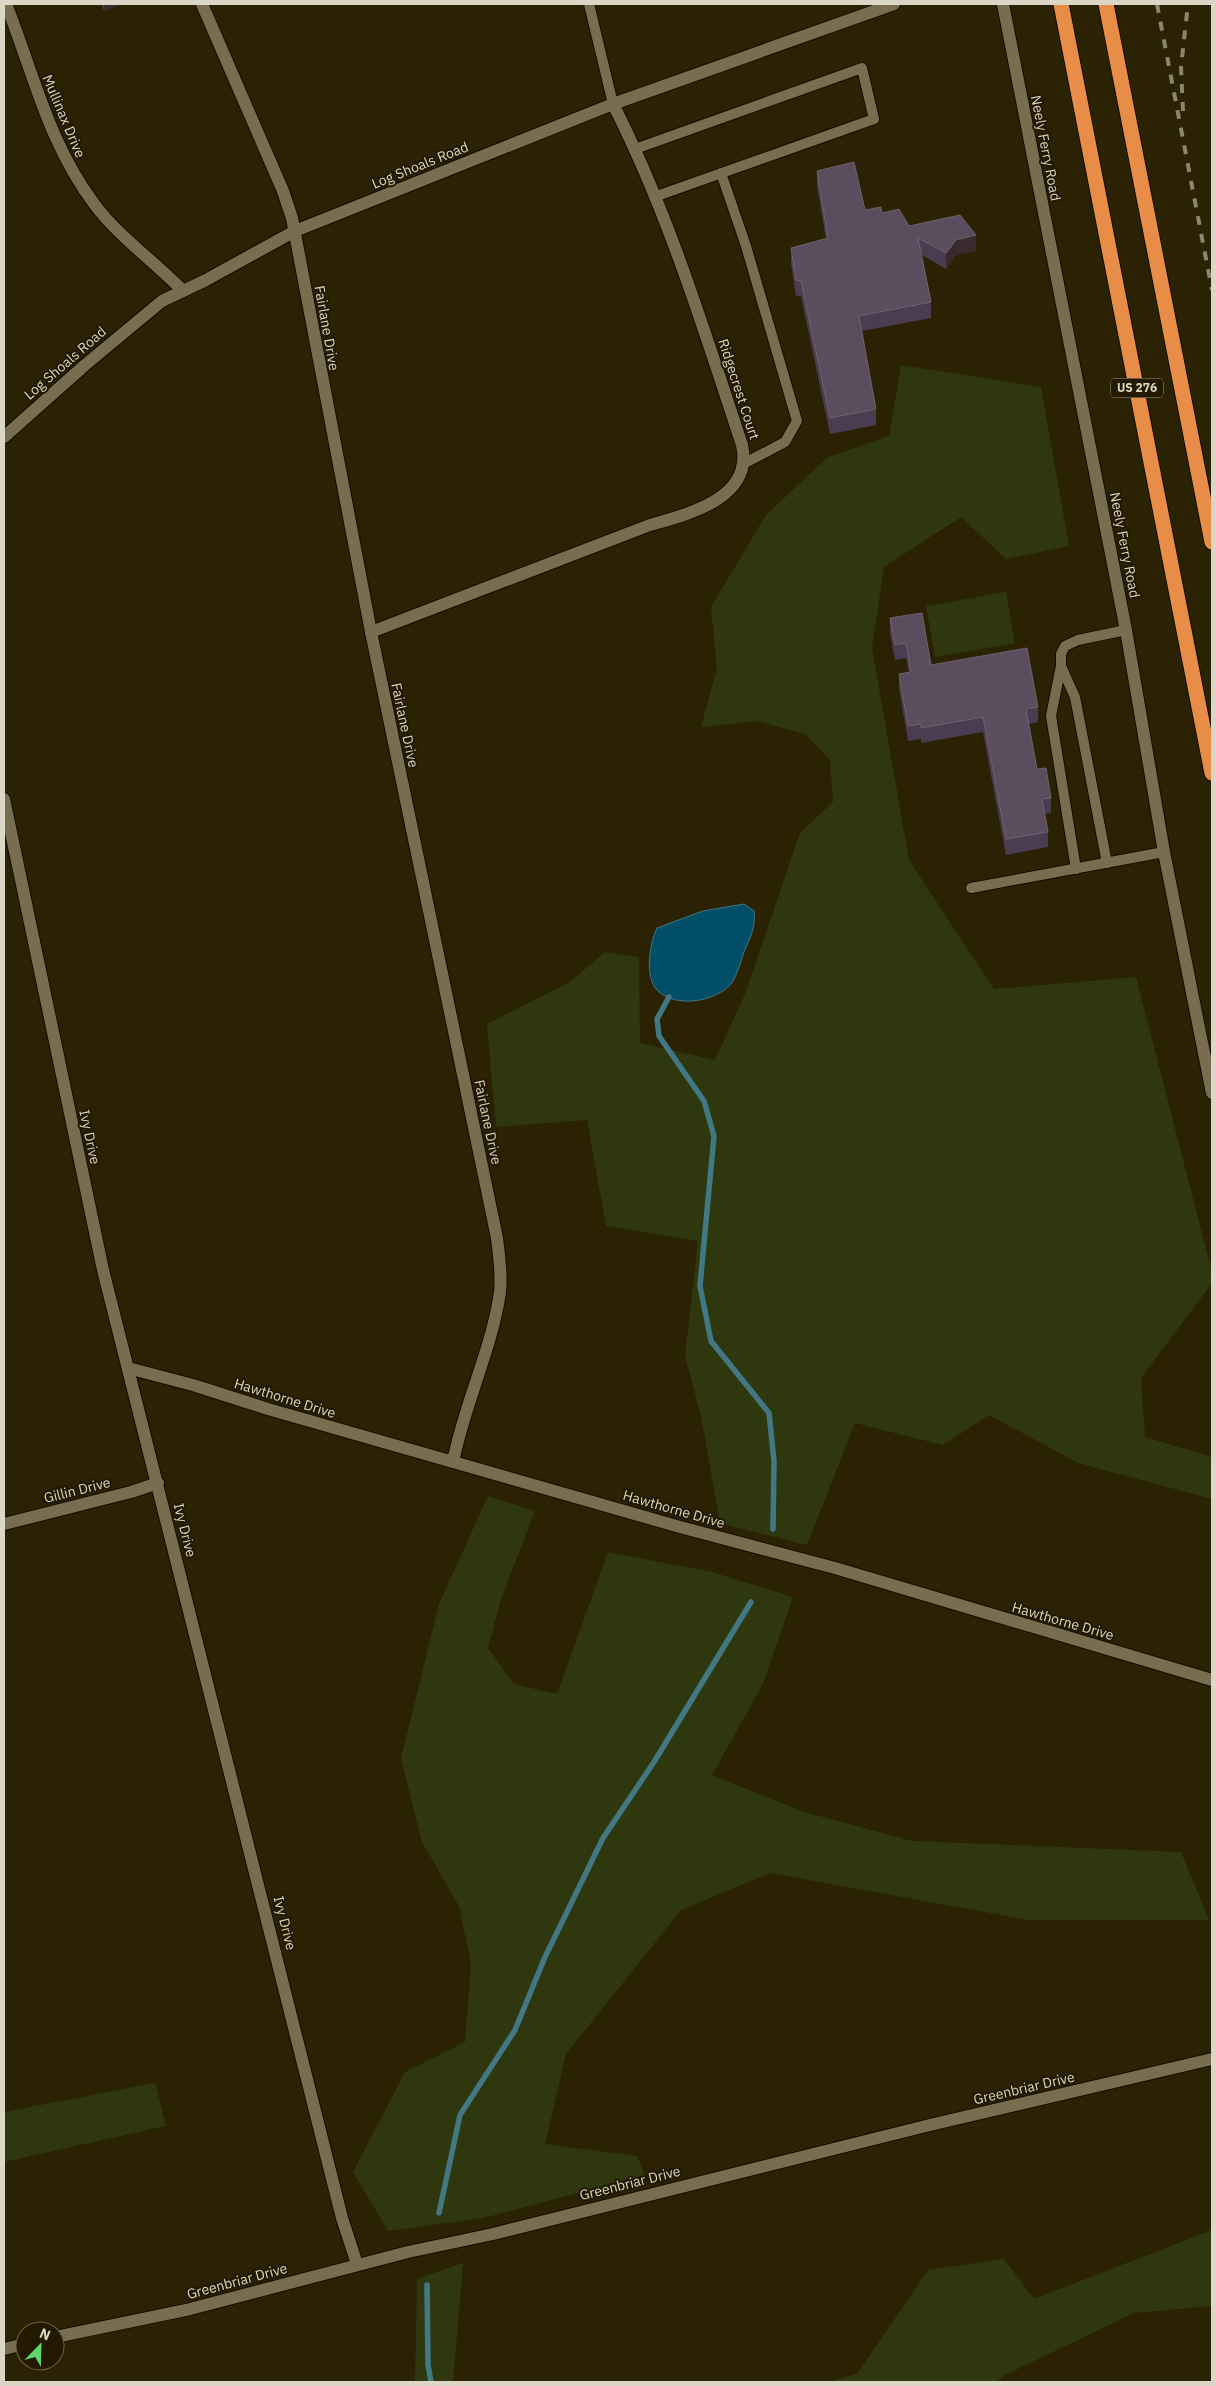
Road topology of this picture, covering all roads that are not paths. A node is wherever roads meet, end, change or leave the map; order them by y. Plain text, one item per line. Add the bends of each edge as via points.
1 (6, 4) edge
2 (202, 4) edge
3 (589, 4) edge
4 (894, 4) edge
5 (1003, 4) edge
6 (1061, 4) edge
7 (1106, 4) edge
8 (613, 104) junction
9 (635, 149) junction
10 (721, 173) junction
11 (654, 197) junction
12 (295, 232) junction
13 (182, 290) junction
14 (4, 437) edge
15 (743, 464) junction
16 (1212, 542) edge
17 (1126, 630) junction
18 (370, 632) junction
19 (1061, 666) junction
20 (1212, 773) edge
21 (4, 799) edge
22 (1164, 852) junction
23 (1107, 863) junction
24 (1076, 869) junction
25 (971, 888) dead end
26 (1212, 1093) edge
27 (128, 1368) junction
28 (453, 1462) junction
29 (158, 1483) junction
30 (4, 1524) edge
31 (1212, 1680) edge
32 (1212, 2059) edge
33 (357, 2264) junction
34 (65, 2335) edge

1 - 13 street, Mullinax Drive via 37,94 59,149 76,180 96,208
2 - 12 street, Fairlane Drive via 283,191
3 - 8 lane
4 - 8 street, Log Shoals Road
5 - 17 street, Neely Ferry Road
6 - 20 highway, US 276
7 - 16 highway, US 276
8 - 9 street, Ridgecrest Court
8 - 12 street, Log Shoals Road
9 - 10 lane via 862,68 874,118
9 - 11 street, Ridgecrest Court
10 - 11 lane
10 - 15 lane via 746,246 797,421 785,442
11 - 15 street, Ridgecrest Court via 742,445
12 - 13 street, Log Shoals Road
12 - 18 street, Fairlane Drive
13 - 14 street, Log Shoals Road via 149,311
15 - 18 street via 729,492 685,515 650,525
17 - 19 lane via 1078,640 1065,646
17 - 22 street, Neely Ferry Road
18 - 28 street, Fairlane Drive via 500,1261 496,1316 459,1432
19 - 23 lane via 1075,697
19 - 24 lane via 1051,716
21 - 27 street, Ivy Drive via 87,1194
22 - 23 lane
22 - 26 street, Neely Ferry Road
23 - 24 lane
24 - 25 lane
27 - 28 street, Hawthorne Drive
27 - 29 street, Ivy Drive
28 - 31 street, Hawthorne Drive via 835,1568
29 - 30 street, Gillin Drive
29 - 33 street, Ivy Drive via 342,2218
32 - 33 street, Greenbriar Drive via 930,2125 494,2234
33 - 34 street, Greenbriar Drive via 190,2308

